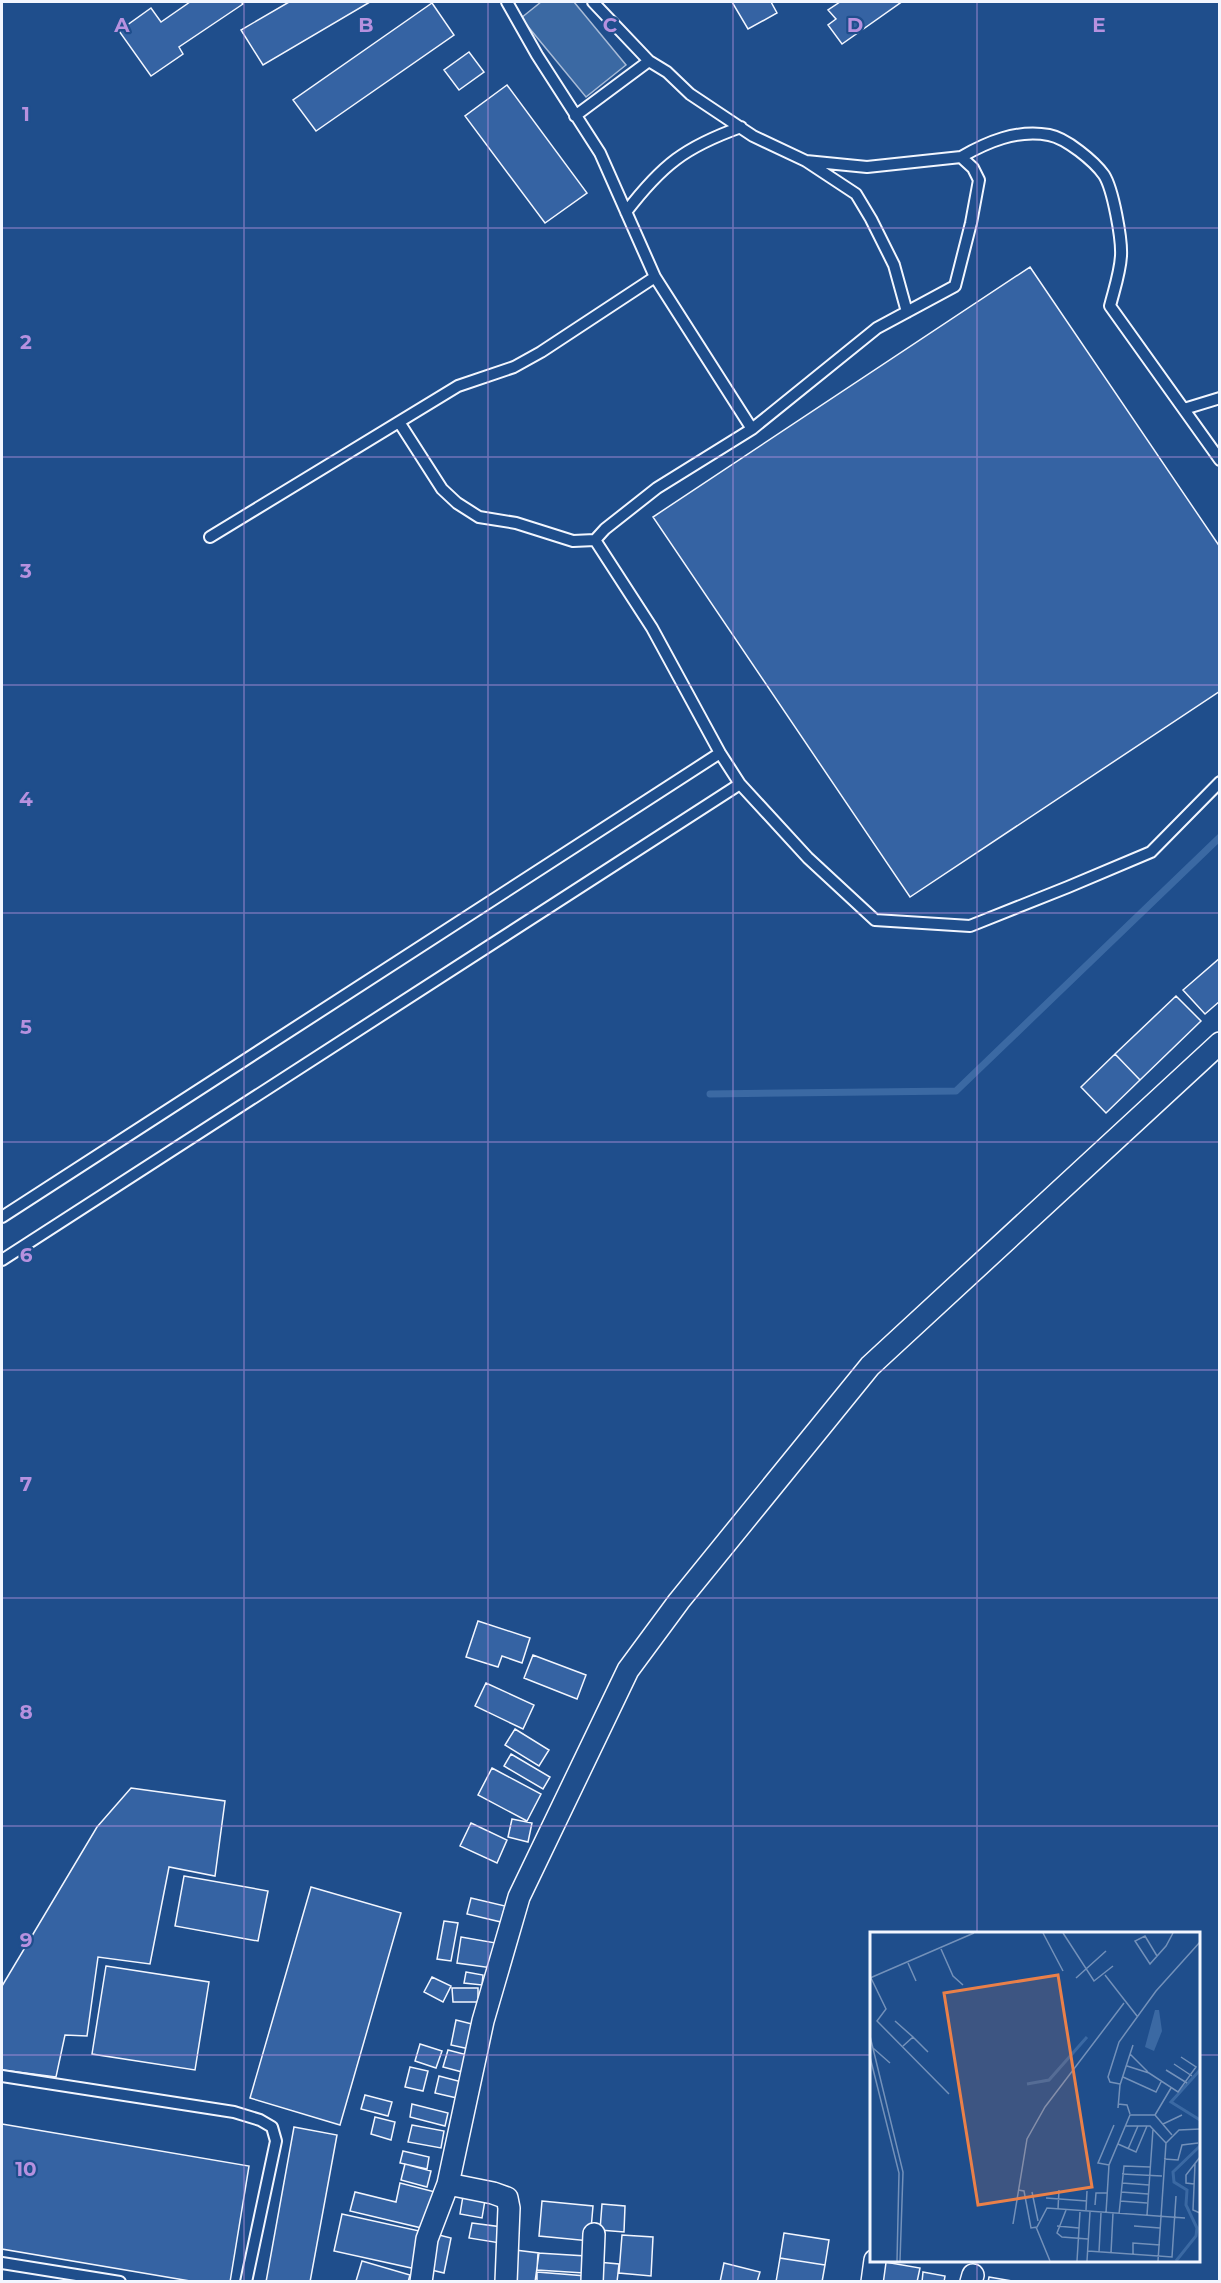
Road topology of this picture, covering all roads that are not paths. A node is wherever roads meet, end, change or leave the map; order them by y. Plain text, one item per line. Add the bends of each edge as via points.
1 (507, 2) edge
2 (593, 2) edge
3 (649, 60) junction
4 (576, 116) junction
5 (741, 127) junction
6 (961, 157) junction
7 (806, 161) junction
8 (626, 212) junction
9 (655, 277) junction
10 (907, 312) junction
11 (1220, 398) edge
12 (1184, 409) junction
13 (399, 422) junction
14 (752, 429) junction
15 (1220, 460) edge
16 (210, 537) dead end
17 (595, 540) junction
18 (720, 753) junction
19 (1220, 782) edge
20 (740, 784) junction
21 (1220, 1043) edge
22 (2, 1217) edge
23 (2, 1260) edge
24 (2, 2076) edge
25 (448, 2184) junction
26 (594, 2234) dead end
27 (875, 2262) edge
28 (2, 2264) edge
29 (120, 2282) edge
30 (246, 2282) edge
31 (421, 2282) edge
32 (506, 2282) edge
33 (592, 2282) edge
34 (872, 2282) edge

1 - 4 lane
2 - 3 lane
3 - 4 lane
3 - 5 lane via 690,94
4 - 8 lane via 600,153
5 - 7 lane
5 - 8 lane via 687,150 650,181
6 - 7 lane via 867,167
6 - 10 lane via 979,180 955,286
6 - 12 lane via 996,139 1050,135 1079,150 1104,176 1114,206 1121,255 1110,306
7 - 10 lane via 856,194 894,265
8 - 9 lane
9 - 13 lane via 514,367 458,386
9 - 14 lane
10 - 14 lane via 877,328
11 - 12 lane
12 - 15 lane
13 - 16 lane
13 - 17 lane via 442,489 479,517 516,523 573,541
14 - 17 lane via 657,488
17 - 18 lane via 652,628
18 - 20 lane
18 - 22 lane
19 - 20 lane via 1151,852 970,926 875,920 808,858
20 - 23 lane
21 - 25 street via 870,1366 679,1601 628,1670 519,1897 483,2020
24 - 30 lane via 234,2112 272,2127 276,2141
25 - 31 street via 427,2239
25 - 32 street via 507,2198
26 - 33 street
27 - 34 street
28 - 29 lane

